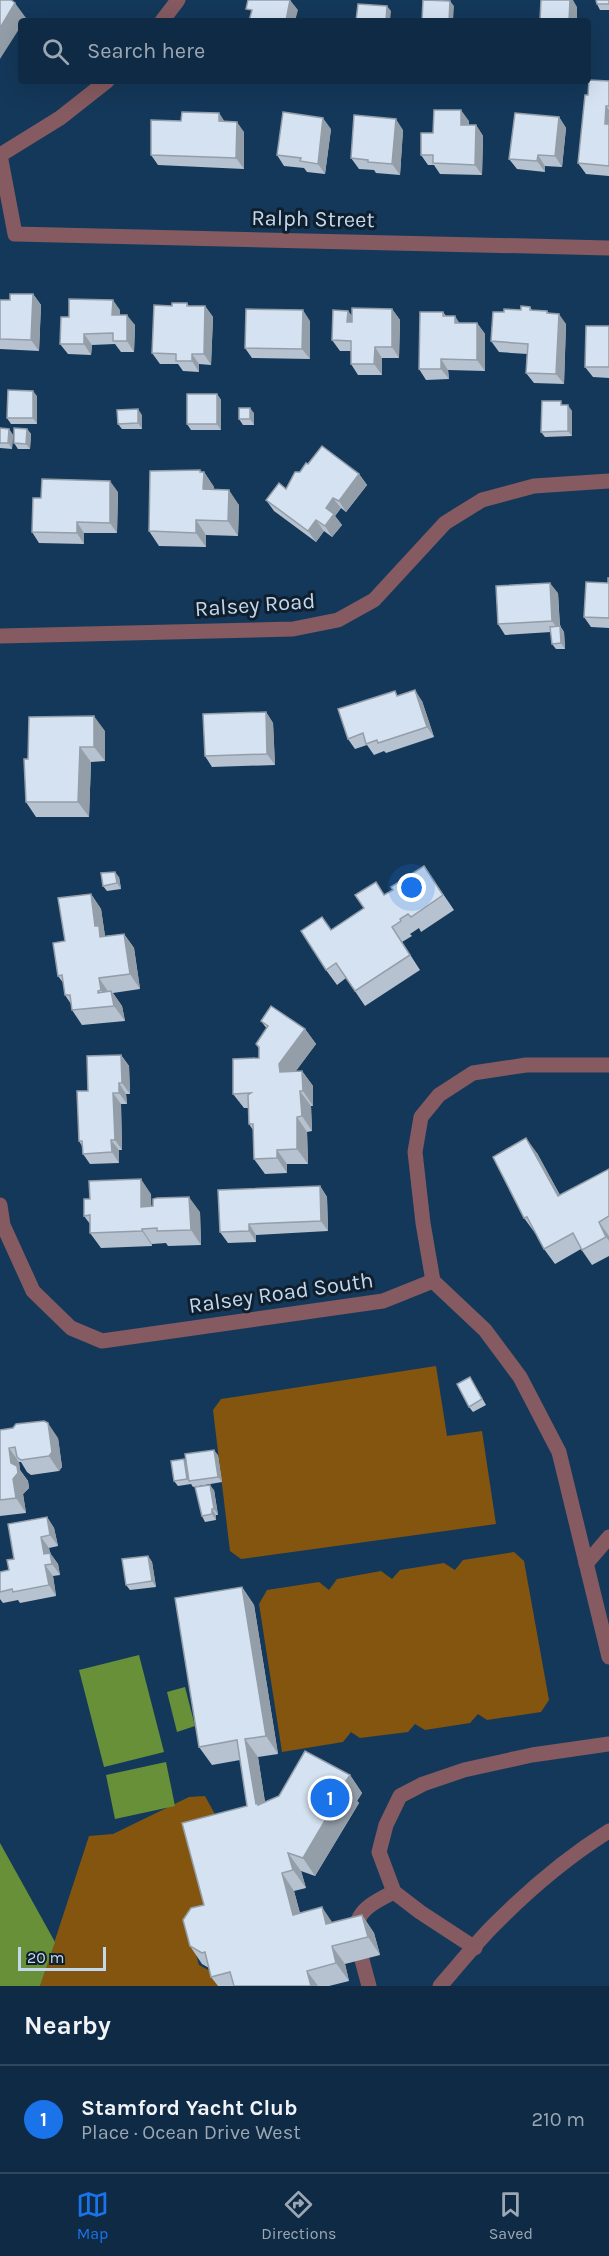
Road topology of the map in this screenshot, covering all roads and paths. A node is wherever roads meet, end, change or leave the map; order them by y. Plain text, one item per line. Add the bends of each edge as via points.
1 (178, 0) edge
2 (164, 18) edge
3 (103, 84) edge
4 (0, 155) edge
5 (8, 234) edge
6 (609, 248) edge
7 (609, 481) edge
8 (0, 636) edge
9 (609, 1065) edge
10 (0, 1205) edge
11 (433, 1281) junction
12 (609, 1537) edge
13 (586, 1564) junction
14 (609, 1657) edge
15 (609, 1744) edge
16 (609, 1831) edge
17 (394, 1892) junction
18 (357, 1938) edge
19 (475, 1948) junction
20 (362, 1960) edge
21 (369, 1986) edge
22 (440, 1986) edge

1 - 2 street
3 - 4 street via 60,118
4 - 5 street, Ralph Street
5 - 6 street, Ralph Street
7 - 8 street, Ralsey Road via 534,486 482,500 445,523 374,600 338,620 294,629
9 - 11 street via 526,1065 473,1073 433,1102 421,1117 415,1152
10 - 11 street, Ralsey Road South via 3,1225 33,1291 70,1328 102,1341 383,1301
11 - 13 street via 486,1330 520,1377 559,1452
12 - 13 street
13 - 14 street
15 - 17 street via 464,1770 400,1796 379,1852
16 - 19 street via 537,1885 496,1922
17 - 18 street via 372,1903 360,1915 355,1930
17 - 19 street
19 - 22 street
20 - 21 street

